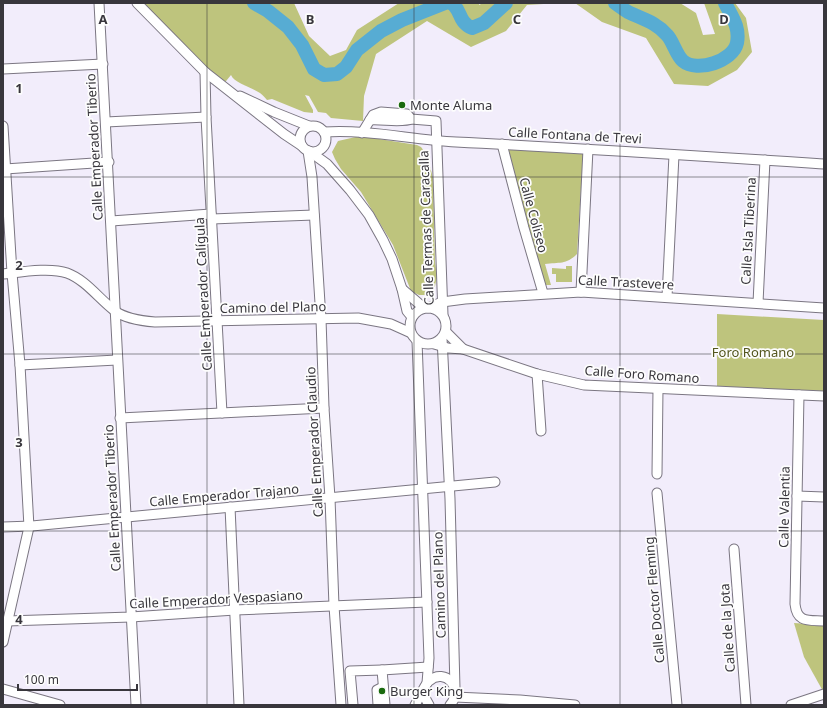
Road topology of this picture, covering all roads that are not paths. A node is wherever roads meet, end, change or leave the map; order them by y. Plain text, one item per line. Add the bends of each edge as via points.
1 (99, 3) edge
2 (137, 3) edge
3 (103, 64) junction
4 (3, 70) edge
5 (205, 72) junction
6 (226, 90) junction
7 (206, 117) junction
8 (106, 122) junction
9 (3, 126) edge
10 (309, 126) junction
11 (324, 132) junction
12 (362, 133) junction
13 (436, 141) junction
14 (502, 144) junction
15 (323, 146) junction
16 (306, 149) junction
17 (588, 149) junction
18 (674, 155) junction
19 (765, 160) junction
20 (108, 162) junction
21 (327, 164) junction
22 (824, 164) edge
23 (5, 169) junction
24 (312, 177) junction
25 (314, 215) junction
26 (212, 217) junction
27 (111, 221) junction
28 (7, 274) edge
29 (114, 289) junction
30 (402, 289) junction
31 (94, 292) junction
32 (581, 292) junction
33 (543, 294) junction
34 (668, 297) junction
35 (442, 302) junction
36 (758, 303) junction
37 (426, 308) junction
38 (824, 308) edge
39 (116, 312) junction
40 (443, 315) junction
41 (412, 318) junction
42 (321, 319) junction
43 (218, 320) junction
44 (390, 324) junction
45 (414, 337) junction
46 (441, 340) junction
47 (463, 350) junction
48 (117, 360) junction
49 (20, 365) junction
50 (537, 374) junction
51 (658, 389) junction
52 (799, 395) junction
53 (824, 396) edge
54 (324, 408) junction
55 (222, 413) junction
56 (120, 418) junction
57 (541, 431) dead end
58 (657, 474) dead end
59 (495, 482) dead end
60 (449, 485) junction
61 (423, 488) junction
62 (658, 493) dead end
63 (797, 496) junction
64 (824, 497) edge
65 (330, 498) junction
66 (230, 507) junction
67 (125, 517) junction
68 (3, 527) edge
69 (29, 527) junction
70 (734, 549) dead end
71 (427, 602) junction
72 (334, 606) junction
73 (235, 610) junction
74 (131, 617) junction
75 (7, 621) junction
76 (824, 621) edge
77 (3, 642) edge
78 (428, 667) junction
79 (382, 670) junction
80 (383, 687) junction
81 (425, 687) junction
82 (3, 689) edge
83 (824, 694) edge
84 (453, 697) edge
85 (60, 705) edge
86 (136, 705) edge
87 (239, 705) edge
88 (341, 705) edge
89 (353, 705) edge
90 (378, 705) edge
91 (385, 705) edge
92 (415, 705) edge
93 (429, 705) edge
94 (575, 705) edge
95 (677, 705) edge
96 (746, 705) edge
97 (791, 705) edge

1 - 3 street, Calle Emperador Tiberio
2 - 5 street
3 - 4 street
3 - 8 street, Calle Emperador Tiberio
5 - 6 street
5 - 7 street, Calle Emperador Calígula
6 - 10 street
6 - 16 street
7 - 8 street
7 - 26 street, Calle Emperador Calígula
8 - 20 street, Calle Emperador Tiberio
9 - 23 street
10 - 11 street via 317,127
10 - 16 street via 301,134 300,142
11 - 12 street, Calle Fontana de Trevi
11 - 15 street via 326,139
12 - 13 street, Calle Fontana de Trevi
12 - 13 street, Calle Termas de Caracalla via 370,120 411,119 436,122
13 - 14 street, Calle Fontana de Trevi
13 - 35 street, Calle Termas de Caracalla
14 - 17 street, Calle Fontana de Trevi
14 - 33 street, Calle Coliseo
15 - 16 street via 317,151
15 - 21 street
16 - 21 street
16 - 24 street, Calle Emperador Claudio
17 - 18 street, Calle Fontana de Trevi
17 - 32 street
18 - 19 street, Calle Fontana de Trevi
18 - 34 street
19 - 22 street, Calle Fontana de Trevi
19 - 36 street, Calle Isla Tiberina
20 - 23 street
20 - 27 street, Calle Emperador Tiberio
21 - 24 street via 318,168
21 - 30 street via 369,215 388,251
23 - 28 street
24 - 25 street, Calle Emperador Claudio
25 - 26 street
25 - 42 street, Calle Emperador Claudio
26 - 27 street
26 - 43 street, Calle Emperador Calígula
27 - 29 street, Calle Emperador Tiberio
28 - 31 street, Camino del Plano via 59,271 75,277
28 - 49 street
29 - 31 street via 102,294
29 - 39 street, Calle Emperador Tiberio
30 - 37 street
30 - 41 street via 407,312
31 - 39 street, Camino del Plano
32 - 33 street, Calle Trastevere
32 - 34 street, Calle Trastevere
33 - 35 street, Calle Trastevere
34 - 36 street, Calle Trastevere
35 - 37 street, Calle Trastevere
35 - 40 street, Calle Termas de Caracalla
36 - 38 street, Calle Trastevere
37 - 40 street
37 - 41 street via 417,311
39 - 43 street, Camino del Plano via 131,318 155,322
39 - 48 street, Calle Emperador Tiberio
40 - 46 street via 446,323
41 - 44 street, Camino del Plano
41 - 45 street via 410,326
42 - 43 street, Camino del Plano
42 - 44 street, Camino del Plano via 358,318
42 - 54 street, Calle Emperador Claudio
43 - 55 street, Calle Emperador Calígula
44 - 45 street, Camino del Plano
45 - 46 street via 423,344
45 - 61 street, Camino del Plano
46 - 47 street, Calle Foro Romano
46 - 47 street, Calle Foro Romano
46 - 60 street, Camino del Plano
47 - 50 street, Calle Foro Romano
48 - 49 street
48 - 56 street, Calle Emperador Tiberio
49 - 69 street
50 - 51 street, Calle Foro Romano via 584,385
50 - 57 street
51 - 52 street, Calle Foro Romano
51 - 58 street
52 - 53 street, Calle Foro Romano
52 - 63 street, Calle Valentia
54 - 55 street
54 - 65 street, Calle Emperador Claudio
55 - 56 street
56 - 67 street, Calle Emperador Tiberio
59 - 60 street, Calle Emperador Trajano
60 - 61 street, Calle Emperador Trajano
60 - 84 street, Camino del Plano
61 - 65 street, Calle Emperador Trajano
61 - 71 street, Camino del Plano
62 - 95 street, Calle Doctor Fleming
63 - 64 street
63 - 76 street, Calle Valentia via 797,614 805,620
65 - 66 street, Calle Emperador Trajano
65 - 72 street, Calle Emperador Claudio
66 - 67 street, Calle Emperador Trajano
66 - 73 street
67 - 69 street, Calle Emperador Trajano
67 - 74 street, Calle Emperador Tiberio
68 - 69 street, Calle Emperador Trajano
69 - 75 street
70 - 96 street, Calle de la Jota
71 - 72 street, Calle Emperador Vespasiano
71 - 78 street, Camino del Plano
72 - 73 street, Calle Emperador Vespasiano
72 - 88 street, Calle Emperador Claudio
73 - 74 street, Calle Emperador Vespasiano
73 - 87 street
74 - 75 street, Calle Emperador Vespasiano
74 - 86 street, Calle Emperador Tiberio
75 - 77 street
78 - 79 street
78 - 81 street, Camino del Plano
79 - 80 street
79 - 89 street via 350,671
80 - 90 street via 377,690
80 - 91 street
81 - 84 street via 435,677 445,678 453,684
81 - 92 street
81 - 93 street via 424,696
82 - 85 street
83 - 97 street
84 - 94 street

